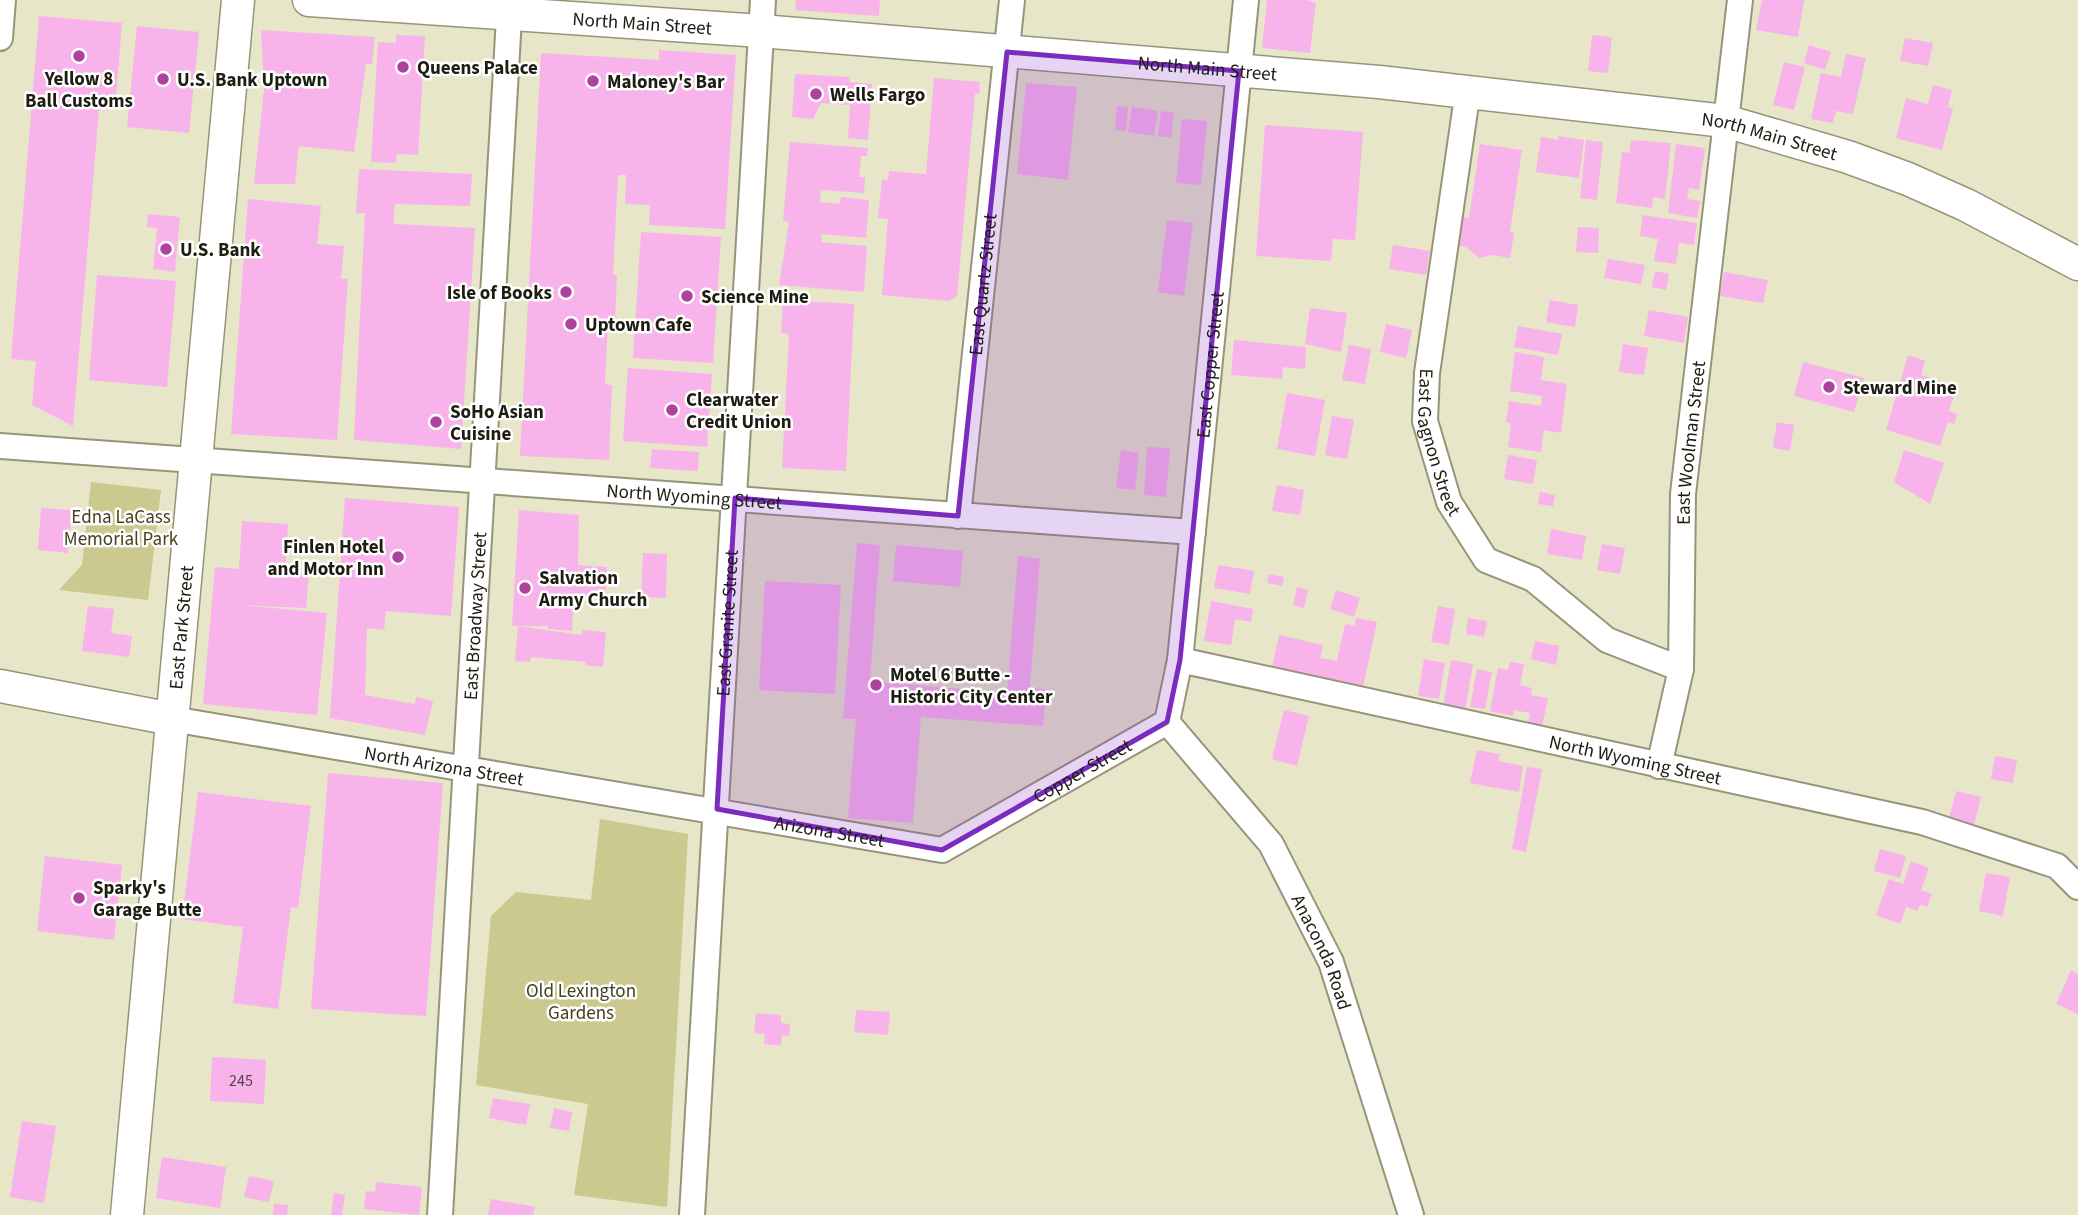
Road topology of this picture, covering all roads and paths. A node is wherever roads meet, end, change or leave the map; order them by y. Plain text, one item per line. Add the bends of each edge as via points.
1 (3, 0) edge
2 (239, 0) edge
3 (309, 0) edge
4 (763, 0) edge
5 (1012, 0) edge
6 (1246, 0) edge
7 (1740, 0) edge
8 (509, 8) edge
9 (761, 32) junction
10 (0, 38) edge
11 (1007, 52) junction
12 (1239, 71) junction
13 (1468, 90) junction
14 (1725, 121) junction
15 (2078, 264) edge
16 (0, 446) edge
17 (196, 462) junction
18 (483, 481) junction
19 (735, 498) junction
20 (958, 516) junction
21 (1193, 532) junction
22 (1180, 660) junction
23 (1681, 669) junction
24 (0, 686) edge
25 (172, 719) junction
26 (1167, 722) junction
27 (1659, 766) junction
28 (467, 770) junction
29 (717, 809) junction
30 (942, 850) joint
31 (2078, 887) edge
32 (127, 1215) edge
33 (440, 1215) edge
34 (692, 1215) edge
35 (1411, 1215) edge

1 - 10 street
2 - 17 main road, East Park Street
3 - 8 main road, North Main Street
4 - 9 street, East Granite Street
5 - 11 street, East Quartz Street
6 - 12 street, East Copper Street
7 - 14 street, East Woolman Street
8 - 9 main road, North Main Street
8 - 18 street, East Broadway Street
9 - 11 main road, North Main Street
9 - 19 street, East Granite Street
11 - 12 main road, North Main Street
11 - 20 street, East Quartz Street
12 - 13 main road, North Main Street
12 - 21 street, East Copper Street
13 - 14 main road, North Main Street
13 - 23 street, East Gagnon Street via 1426,386 1425,421 1449,502 1486,560 1533,579 1607,640
14 - 15 main road, North Main Street via 1908,179
14 - 23 street, East Woolman Street via 1684,494
16 - 17 street, North Wyoming Street
17 - 18 street, North Wyoming Street
17 - 25 main road, East Park Street
18 - 19 street, North Wyoming Street
18 - 28 street, East Broadway Street
19 - 20 street, North Wyoming Street
19 - 29 street, East Granite Street
20 - 21 street, North Wyoming Street
21 - 22 street, East Copper Street
22 - 26 street
22 - 27 street, North Wyoming Street
23 - 27 street, East Woolman Street
24 - 25 main road
25 - 28 street, North Arizona Street
25 - 32 main road, East Park Street
26 - 30 street, Copper Street
26 - 35 street, Anaconda Road via 1271,844 1331,962
27 - 31 street, North Wyoming Street via 1922,822 2057,866
28 - 29 street, North Arizona Street
28 - 33 street, East Broadway Street
29 - 30 street, Arizona Street
29 - 34 street, East Granite Street

